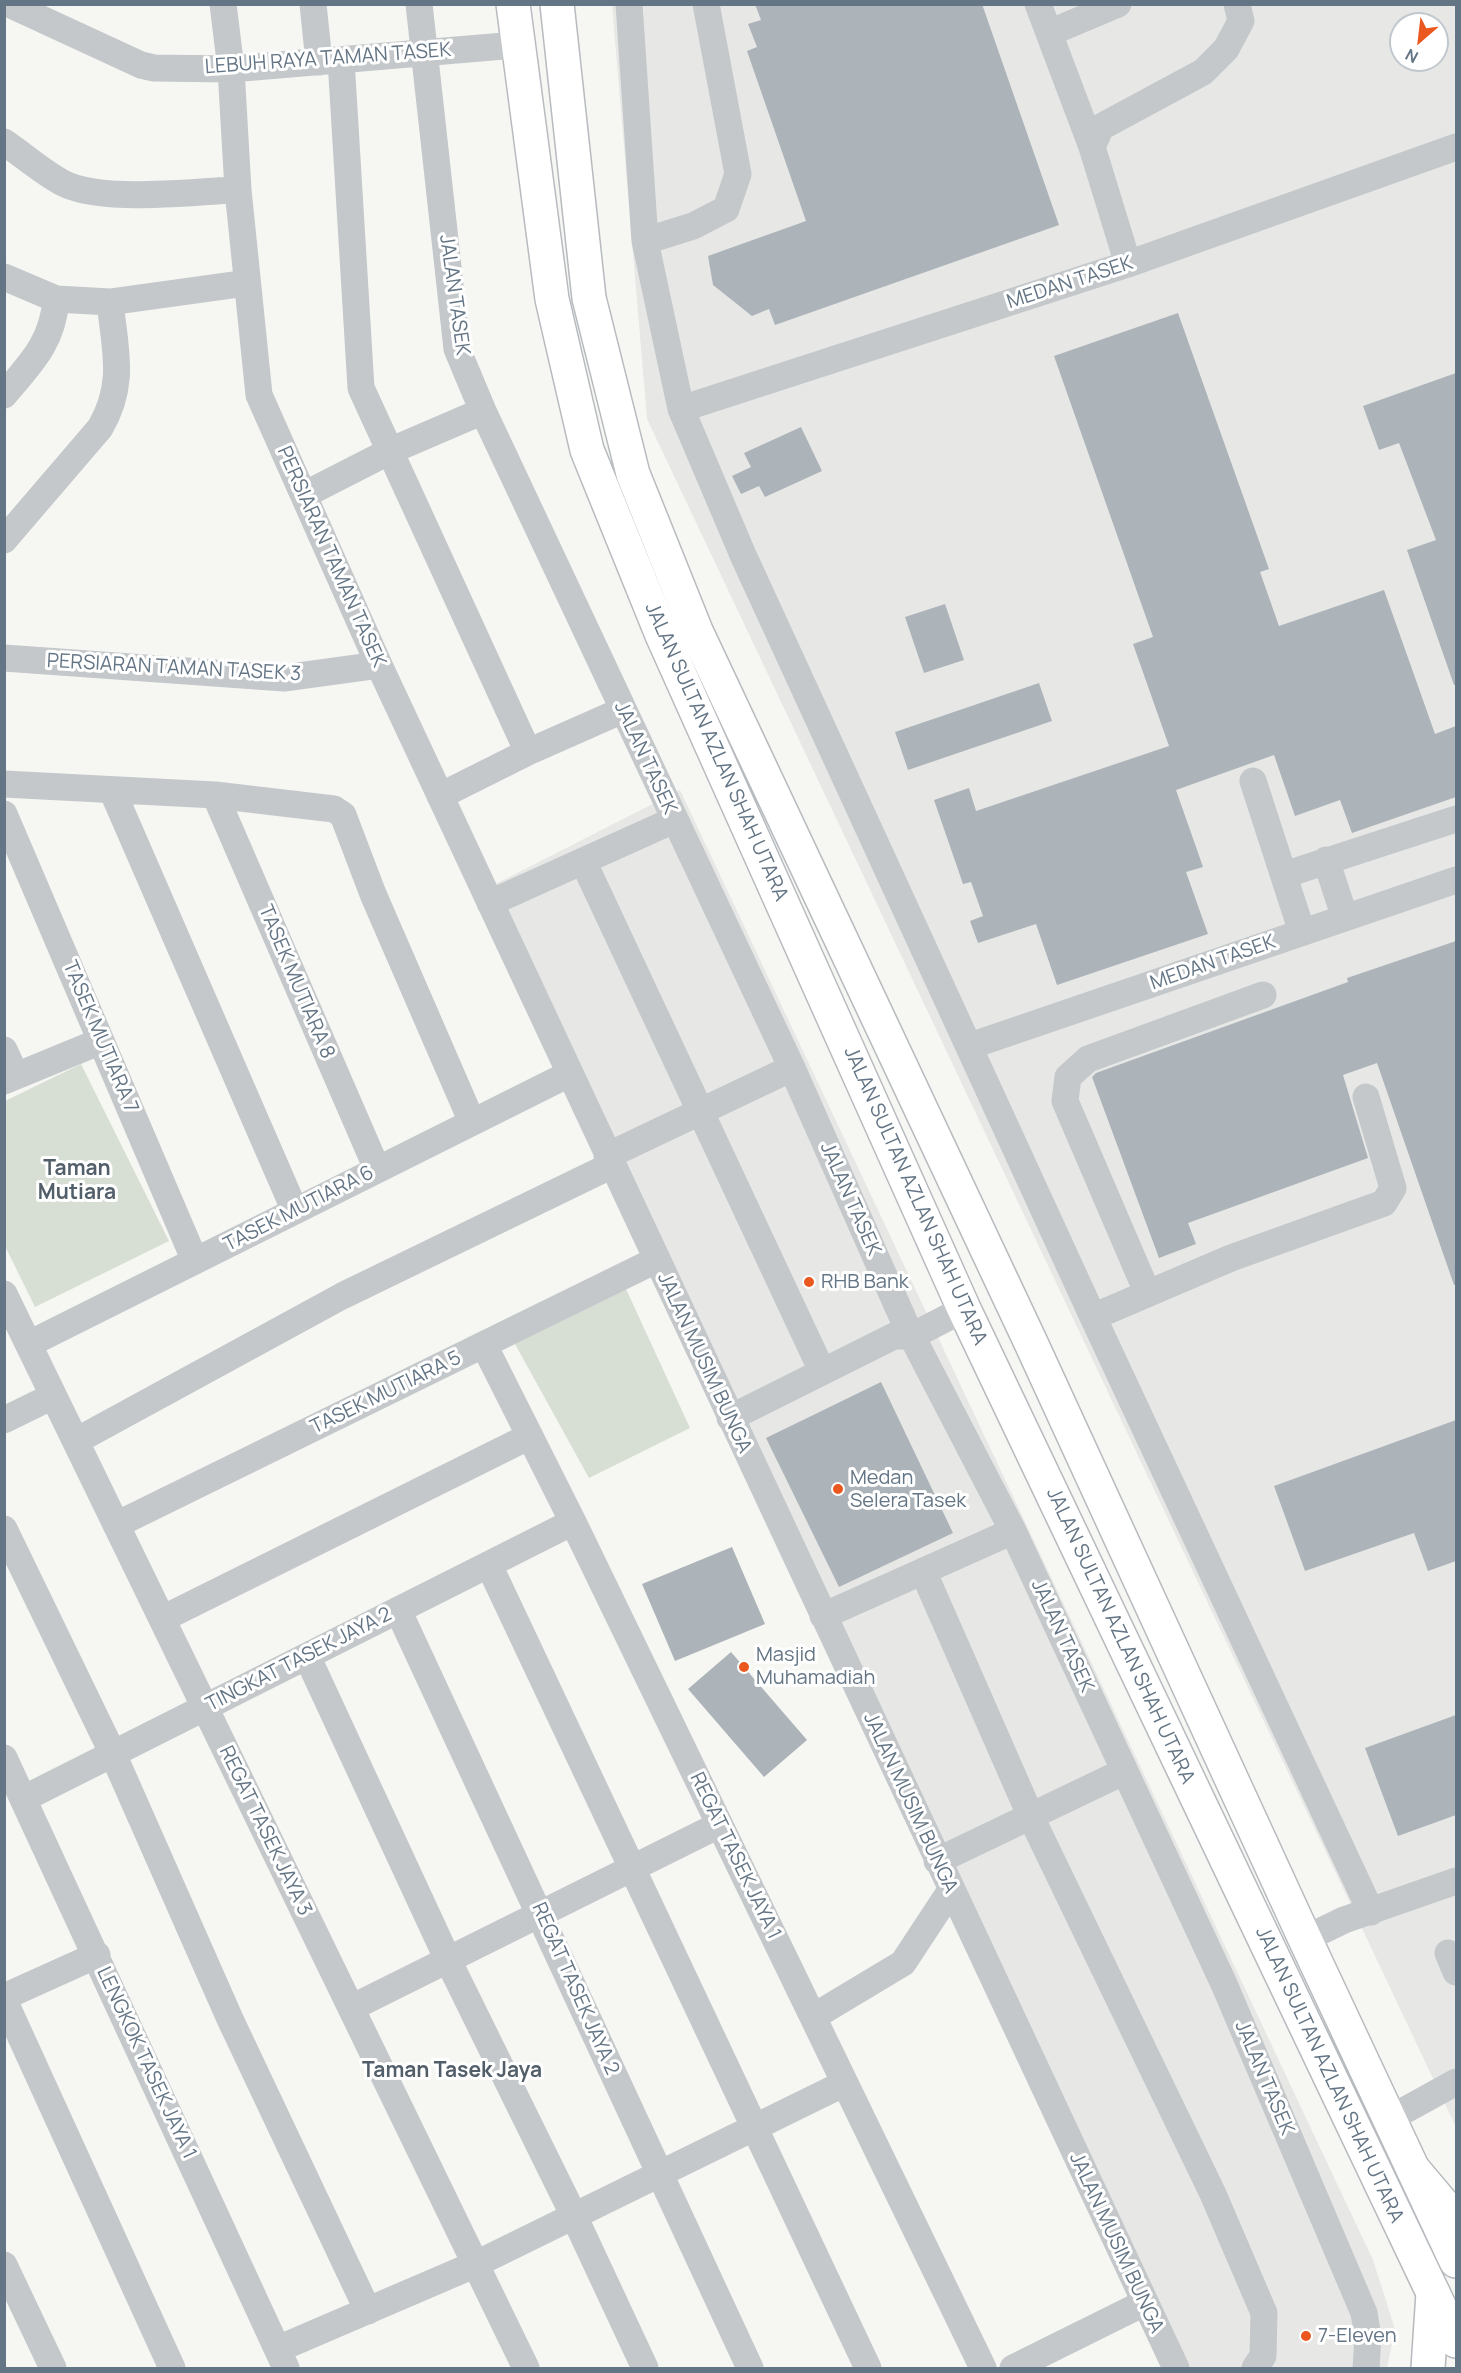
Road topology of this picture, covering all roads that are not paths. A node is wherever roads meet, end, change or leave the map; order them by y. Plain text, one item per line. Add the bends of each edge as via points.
1 (9, 4) edge
2 (223, 4) edge
3 (314, 4) edge
4 (419, 4) edge
5 (513, 4) edge
6 (557, 4) edge
7 (629, 4) edge
8 (706, 4) edge
9 (1038, 4) edge
10 (1118, 4) edge
11 (1237, 4) edge
12 (1049, 33) junction
13 (516, 45) junction
14 (424, 53) junction
15 (330, 61) junction
16 (231, 69) junction
17 (4, 142) edge
18 (1092, 147) junction
19 (1456, 147) edge
20 (238, 190) junction
21 (645, 241) junction
22 (1128, 264) junction
23 (4, 277) edge
24 (247, 283) junction
25 (56, 299) junction
26 (110, 303) junction
27 (4, 395) edge
28 (681, 409) junction
29 (483, 411) junction
30 (390, 451) junction
31 (304, 495) junction
32 (4, 540) edge
33 (4, 658) edge
34 (379, 665) junction
35 (623, 710) junction
36 (528, 752) junction
37 (1253, 781) dead end
38 (4, 784) edge
39 (112, 790) junction
40 (215, 795) junction
41 (440, 796) junction
42 (4, 814) edge
43 (674, 819) junction
44 (1456, 819) edge
45 (1326, 860) junction
46 (583, 861) junction
47 (1284, 875) junction
48 (1456, 880) edge
49 (490, 903) junction
50 (1345, 918) junction
51 (1302, 932) junction
52 (1263, 995) dead end
53 (101, 1041) junction
54 (970, 1046) junction
55 (4, 1050) edge
56 (792, 1068) junction
57 (569, 1074) junction
58 (10, 1078) edge
59 (1366, 1097) dead end
60 (701, 1110) junction
61 (472, 1122) junction
62 (610, 1161) junction
63 (378, 1169) junction
64 (954, 1179) junction
65 (295, 1211) junction
66 (656, 1260) junction
67 (195, 1261) junction
68 (1147, 1292) junction
69 (4, 1294) edge
70 (965, 1298) junction
71 (1093, 1317) junction
72 (904, 1332) junction
73 (1031, 1342) junction
74 (29, 1344) junction
75 (484, 1345) junction
76 (822, 1371) junction
77 (53, 1396) junction
78 (730, 1418) junction
79 (4, 1420) edge
80 (530, 1436) junction
81 (76, 1442) junction
82 (573, 1522) junction
83 (116, 1525) junction
84 (4, 1529) edge
85 (1013, 1531) junction
86 (489, 1565) junction
87 (923, 1571) junction
88 (398, 1610) junction
89 (823, 1616) junction
90 (162, 1619) junction
91 (307, 1656) junction
92 (205, 1707) junction
93 (113, 1754) junction
94 (4, 1758) edge
95 (1125, 1771) junction
96 (25, 1798) junction
97 (1031, 1817) junction
98 (719, 1825) junction
99 (937, 1861) junction
100 (633, 1868) junction
101 (1456, 1881) edge
102 (951, 1890) junction
103 (1371, 1912) junction
104 (541, 1914) junction
105 (1305, 1939) junction
106 (97, 1955) junction
107 (448, 1960) junction
108 (4, 1998) edge
109 (351, 2008) junction
110 (813, 2017) junction
111 (1456, 2082) edge
112 (845, 2084) junction
113 (1389, 2119) junction
114 (753, 2129) junction
115 (1413, 2169) junction
116 (658, 2175) junction
117 (574, 2216) junction
118 (1456, 2220) edge
119 (1456, 2261) edge
120 (476, 2264) junction
121 (4, 2265) edge
122 (1433, 2293) junction
123 (1144, 2303) junction
124 (368, 2311) junction
125 (1456, 2341) edge
126 (282, 2359) edge
127 (53, 2368) edge
128 (172, 2368) edge
129 (526, 2368) edge
130 (645, 2368) edge
131 (750, 2368) edge
132 (868, 2368) edge
133 (983, 2368) edge
134 (1013, 2368) edge
135 (1176, 2368) edge
136 (1255, 2368) edge
137 (1366, 2368) edge
138 (1428, 2368) edge

1 - 16 street, LEBUH RAYA TAMAN TASEK via 141,65
2 - 16 street, PERSIARAN TAMAN TASEK
3 - 15 street
4 - 14 street, JALAN TASEK
5 - 13 main road, JALAN SULTAN AZLAN SHAH UTARA
6 - 64 main road, JALAN SULTAN AZLAN SHAH UTARA via 589,298 633,474 696,631
7 - 21 street
8 - 21 street via 738,174 726,209 693,226
9 - 12 street
10 - 12 street
11 - 18 street via 1241,21 1226,49 1203,72 1101,127
12 - 18 street
13 - 14 street, LEBUH RAYA TAMAN TASEK
13 - 70 main road, JALAN SULTAN AZLAN SHAH UTARA via 552,299 587,450 662,635
14 - 15 street, LEBUH RAYA TAMAN TASEK
14 - 29 street, JALAN TASEK via 457,349
15 - 16 street, LEBUH RAYA TAMAN TASEK
15 - 30 street via 361,388
16 - 20 street, PERSIARAN TAMAN TASEK
17 - 20 street via 61,182 84,191 106,194
18 - 22 street
19 - 22 street, MEDAN TASEK
20 - 24 street, PERSIARAN TAMAN TASEK
21 - 28 street
22 - 28 street, MEDAN TASEK
23 - 25 street
24 - 26 street
24 - 31 street, PERSIARAN TAMAN TASEK via 259,395
25 - 26 street
25 - 27 street via 54,322 41,349
26 - 32 street via 118,380 110,411 100,428
28 - 54 street via 743,555
29 - 30 street
29 - 35 street, JALAN TASEK
30 - 31 street
30 - 36 street
31 - 34 street, PERSIARAN TAMAN TASEK
33 - 34 street, PERSIARAN TAMAN TASEK 3 via 284,678
34 - 41 street, PERSIARAN TAMAN TASEK
35 - 36 street
35 - 43 street, JALAN TASEK
36 - 41 street
37 - 47 street
38 - 39 street
39 - 40 street
39 - 65 street
40 - 61 street via 334,809 343,815
40 - 63 street, TASEK MUTIARA 8
41 - 49 street, PERSIARAN TAMAN TASEK
42 - 53 street, TASEK MUTIARA 7
43 - 46 street
43 - 56 street, JALAN TASEK
44 - 45 street
45 - 47 street
45 - 50 street
46 - 49 street
46 - 60 street
47 - 51 street
48 - 50 street, MEDAN TASEK
49 - 57 street, PERSIARAN TAMAN TASEK
50 - 51 street, MEDAN TASEK
51 - 54 street, MEDAN TASEK
52 - 68 street via 1088,1059 1068,1077 1065,1101
53 - 58 street
53 - 67 street, TASEK MUTIARA 7
54 - 71 street
55 - 58 street
56 - 60 street
56 - 72 street, JALAN TASEK
57 - 61 street, TASEK MUTIARA 6
57 - 62 street, JALAN MUSIM BUNGA
59 - 68 street via 1392,1188 1384,1203
60 - 62 street
60 - 76 street
61 - 63 street, TASEK MUTIARA 6
62 - 66 street, JALAN MUSIM BUNGA
62 - 81 street via 342,1296
63 - 65 street, TASEK MUTIARA 6
64 - 70 main road via 949,1195 980,1276
64 - 73 main road, JALAN SULTAN AZLAN SHAH UTARA
65 - 67 street, TASEK MUTIARA 6
66 - 75 street, TASEK MUTIARA 5
66 - 78 street, JALAN MUSIM BUNGA
67 - 74 street, TASEK MUTIARA 6
68 - 71 street
69 - 74 street, REGAT TASEK JAYA 3
70 - 72 street
70 - 73 main road via 1004,1310
70 - 122 main road, JALAN SULTAN AZLAN SHAH UTARA
71 - 103 street
72 - 76 street
72 - 85 street, JALAN TASEK
73 - 105 main road, JALAN SULTAN AZLAN SHAH UTARA
74 - 77 street, REGAT TASEK JAYA 3
75 - 80 street, REGAT TASEK JAYA 1
75 - 83 street, TASEK MUTIARA 5
76 - 78 street
77 - 79 street
77 - 81 street, REGAT TASEK JAYA 3
78 - 89 street, JALAN MUSIM BUNGA
80 - 82 street, REGAT TASEK JAYA 1
80 - 90 street
81 - 83 street, REGAT TASEK JAYA 3
82 - 86 street, TINGKAT TASEK JAYA 2
82 - 98 street, REGAT TASEK JAYA 1
83 - 90 street, REGAT TASEK JAYA 3
84 - 93 street
85 - 87 street
85 - 95 street, JALAN TASEK
86 - 88 street, TINGKAT TASEK JAYA 2
86 - 100 street
87 - 89 street
87 - 97 street
88 - 91 street, TINGKAT TASEK JAYA 2
88 - 104 street, REGAT TASEK JAYA 2
89 - 99 street, JALAN MUSIM BUNGA
90 - 92 street, REGAT TASEK JAYA 3
91 - 92 street, TINGKAT TASEK JAYA 2
91 - 107 street
92 - 93 street, TINGKAT TASEK JAYA 2
92 - 109 street, REGAT TASEK JAYA 3
93 - 96 street, TINGKAT TASEK JAYA 2
93 - 124 street via 230,2019
94 - 96 street, LENGKOK TASEK JAYA 1
95 - 97 street
95 - 137 street, JALAN TASEK via 1224,1984 1364,2313 1368,2337
96 - 106 street, LENGKOK TASEK JAYA 1
97 - 99 street
97 - 136 street via 1213,2194 1264,2313 1263,2356
98 - 100 street
98 - 110 street, REGAT TASEK JAYA 1
99 - 102 street, JALAN MUSIM BUNGA
100 - 104 street
100 - 114 street
101 - 103 street
102 - 110 street via 903,1963
102 - 123 street, JALAN MUSIM BUNGA
103 - 105 street
104 - 107 street
104 - 116 street, REGAT TASEK JAYA 2
105 - 113 main road, JALAN SULTAN AZLAN SHAH UTARA
106 - 108 street
106 - 126 street, LENGKOK TASEK JAYA 1
107 - 109 street
107 - 117 street
108 - 128 street
109 - 120 street, REGAT TASEK JAYA 3
110 - 112 street, REGAT TASEK JAYA 1
111 - 113 street
112 - 114 street
112 - 133 street, REGAT TASEK JAYA 1
113 - 115 main road, JALAN SULTAN AZLAN SHAH UTARA
114 - 116 street
114 - 132 street
115 - 118 main road
115 - 119 main road, JALAN SULTAN AZLAN SHAH UTARA
116 - 117 street
116 - 131 street, REGAT TASEK JAYA 2
117 - 120 street
117 - 130 street
120 - 124 street
120 - 129 street, REGAT TASEK JAYA 3
121 - 127 street
122 - 125 main road, JALAN SULTAN AZLAN SHAH UTARA
122 - 138 main road
123 - 134 street
123 - 135 street, JALAN MUSIM BUNGA
124 - 126 street

